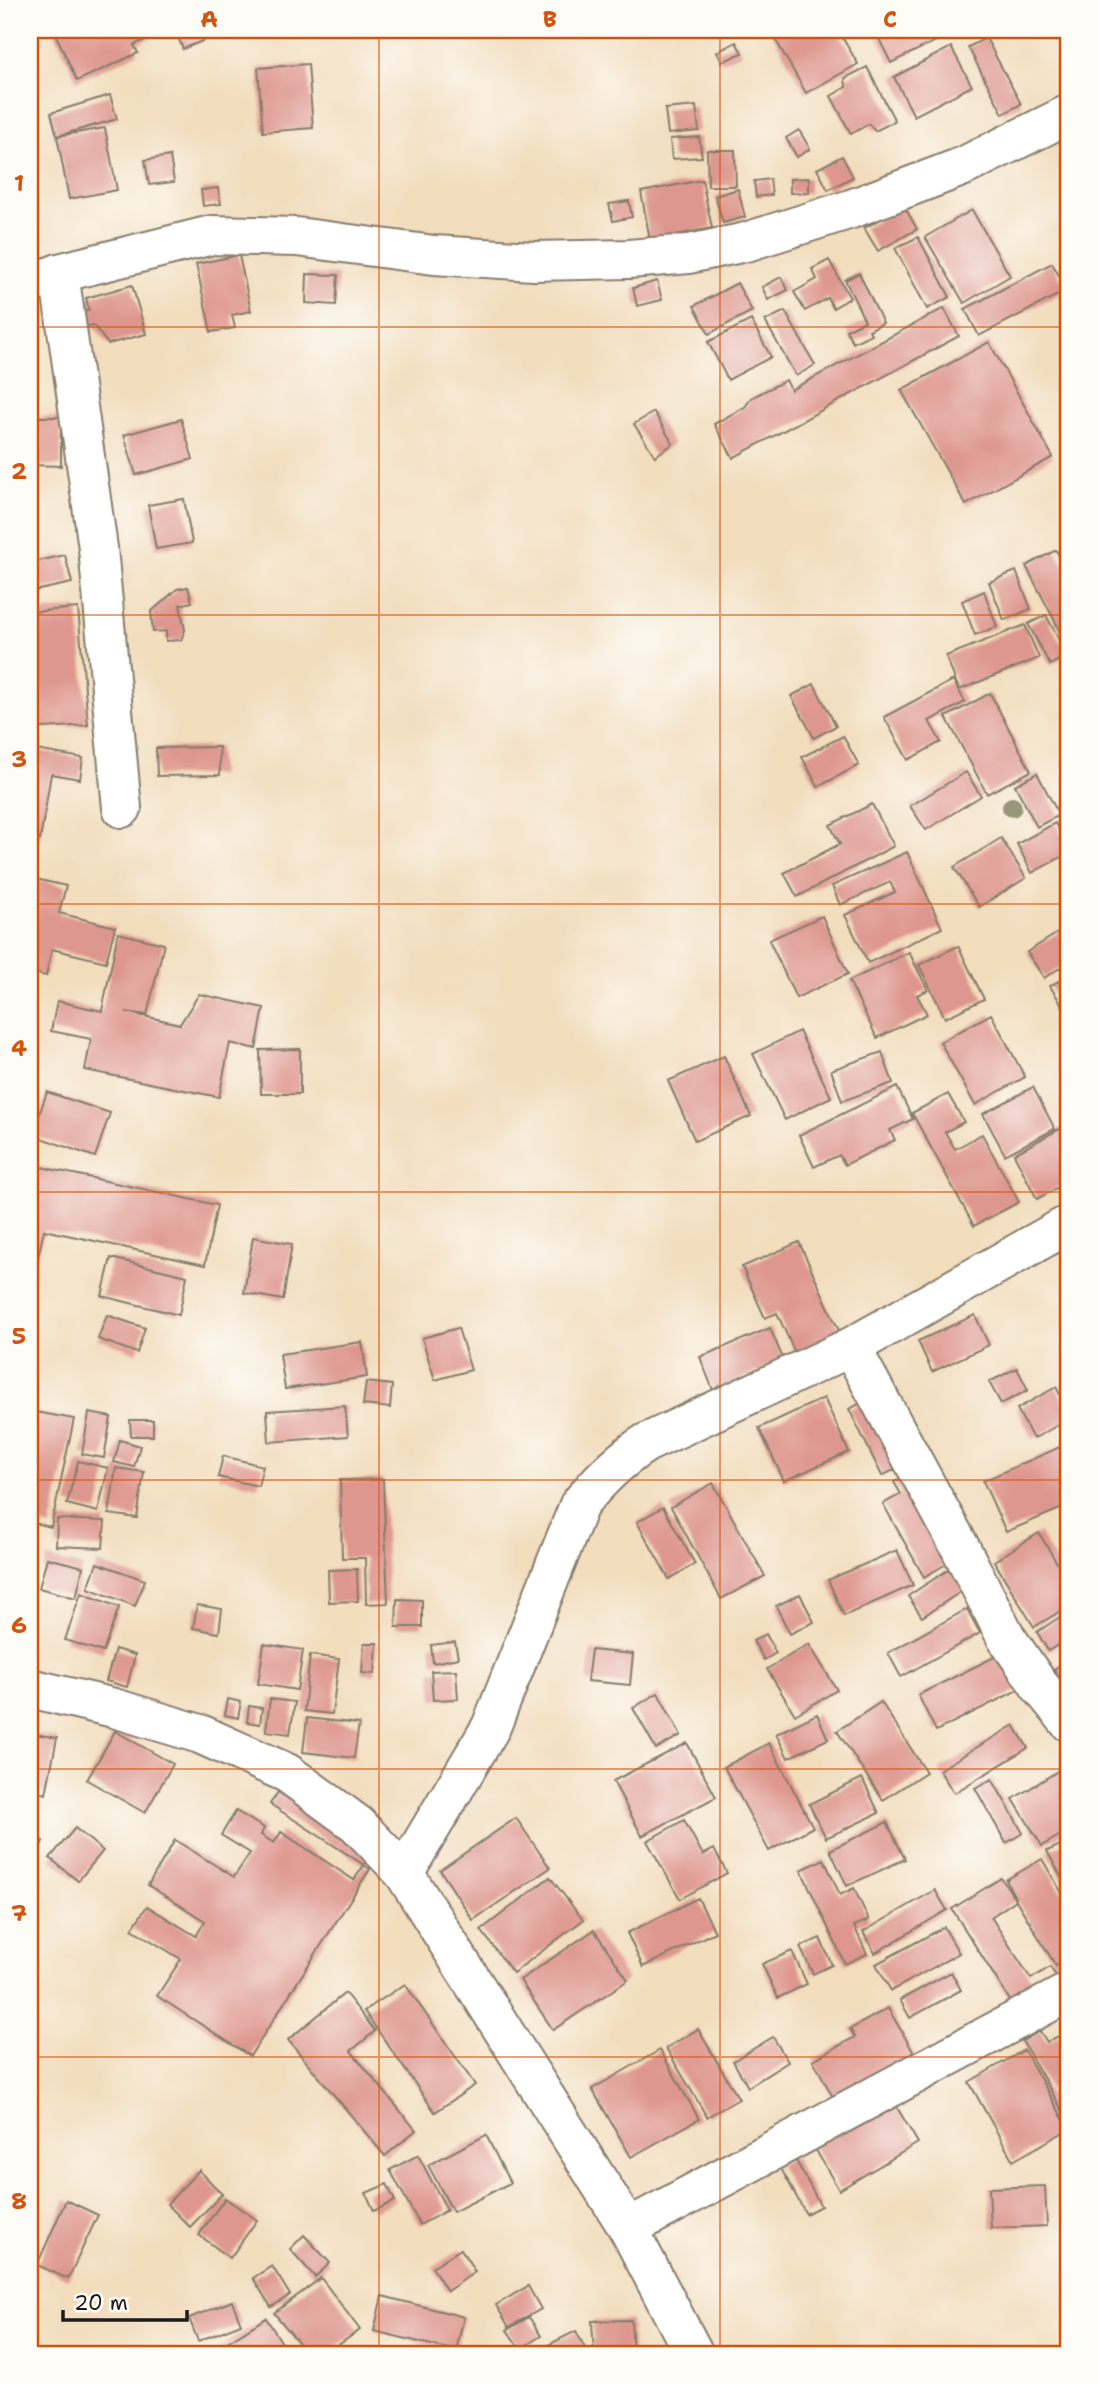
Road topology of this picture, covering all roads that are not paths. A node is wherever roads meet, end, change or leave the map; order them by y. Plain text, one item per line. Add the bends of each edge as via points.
1 (1069, 114) edge
2 (37, 278) edge
3 (122, 808) dead end
4 (1069, 1224) edge
5 (851, 1347) junction
6 (30, 1688) edge
7 (1069, 1722) edge
8 (404, 1873) junction
9 (1069, 1992) edge
10 (628, 2228) junction
11 (694, 2354) edge

1 - 2 street via 964,166 851,209 746,242 690,254 534,261 433,255 297,237 212,235
2 - 3 street via 98,548
4 - 5 street
5 - 7 street via 1006,1637
5 - 8 street via 646,1443 599,1480 579,1505 491,1727
6 - 8 street via 200,1734 287,1773 357,1824
8 - 10 street
9 - 10 street
10 - 11 street

